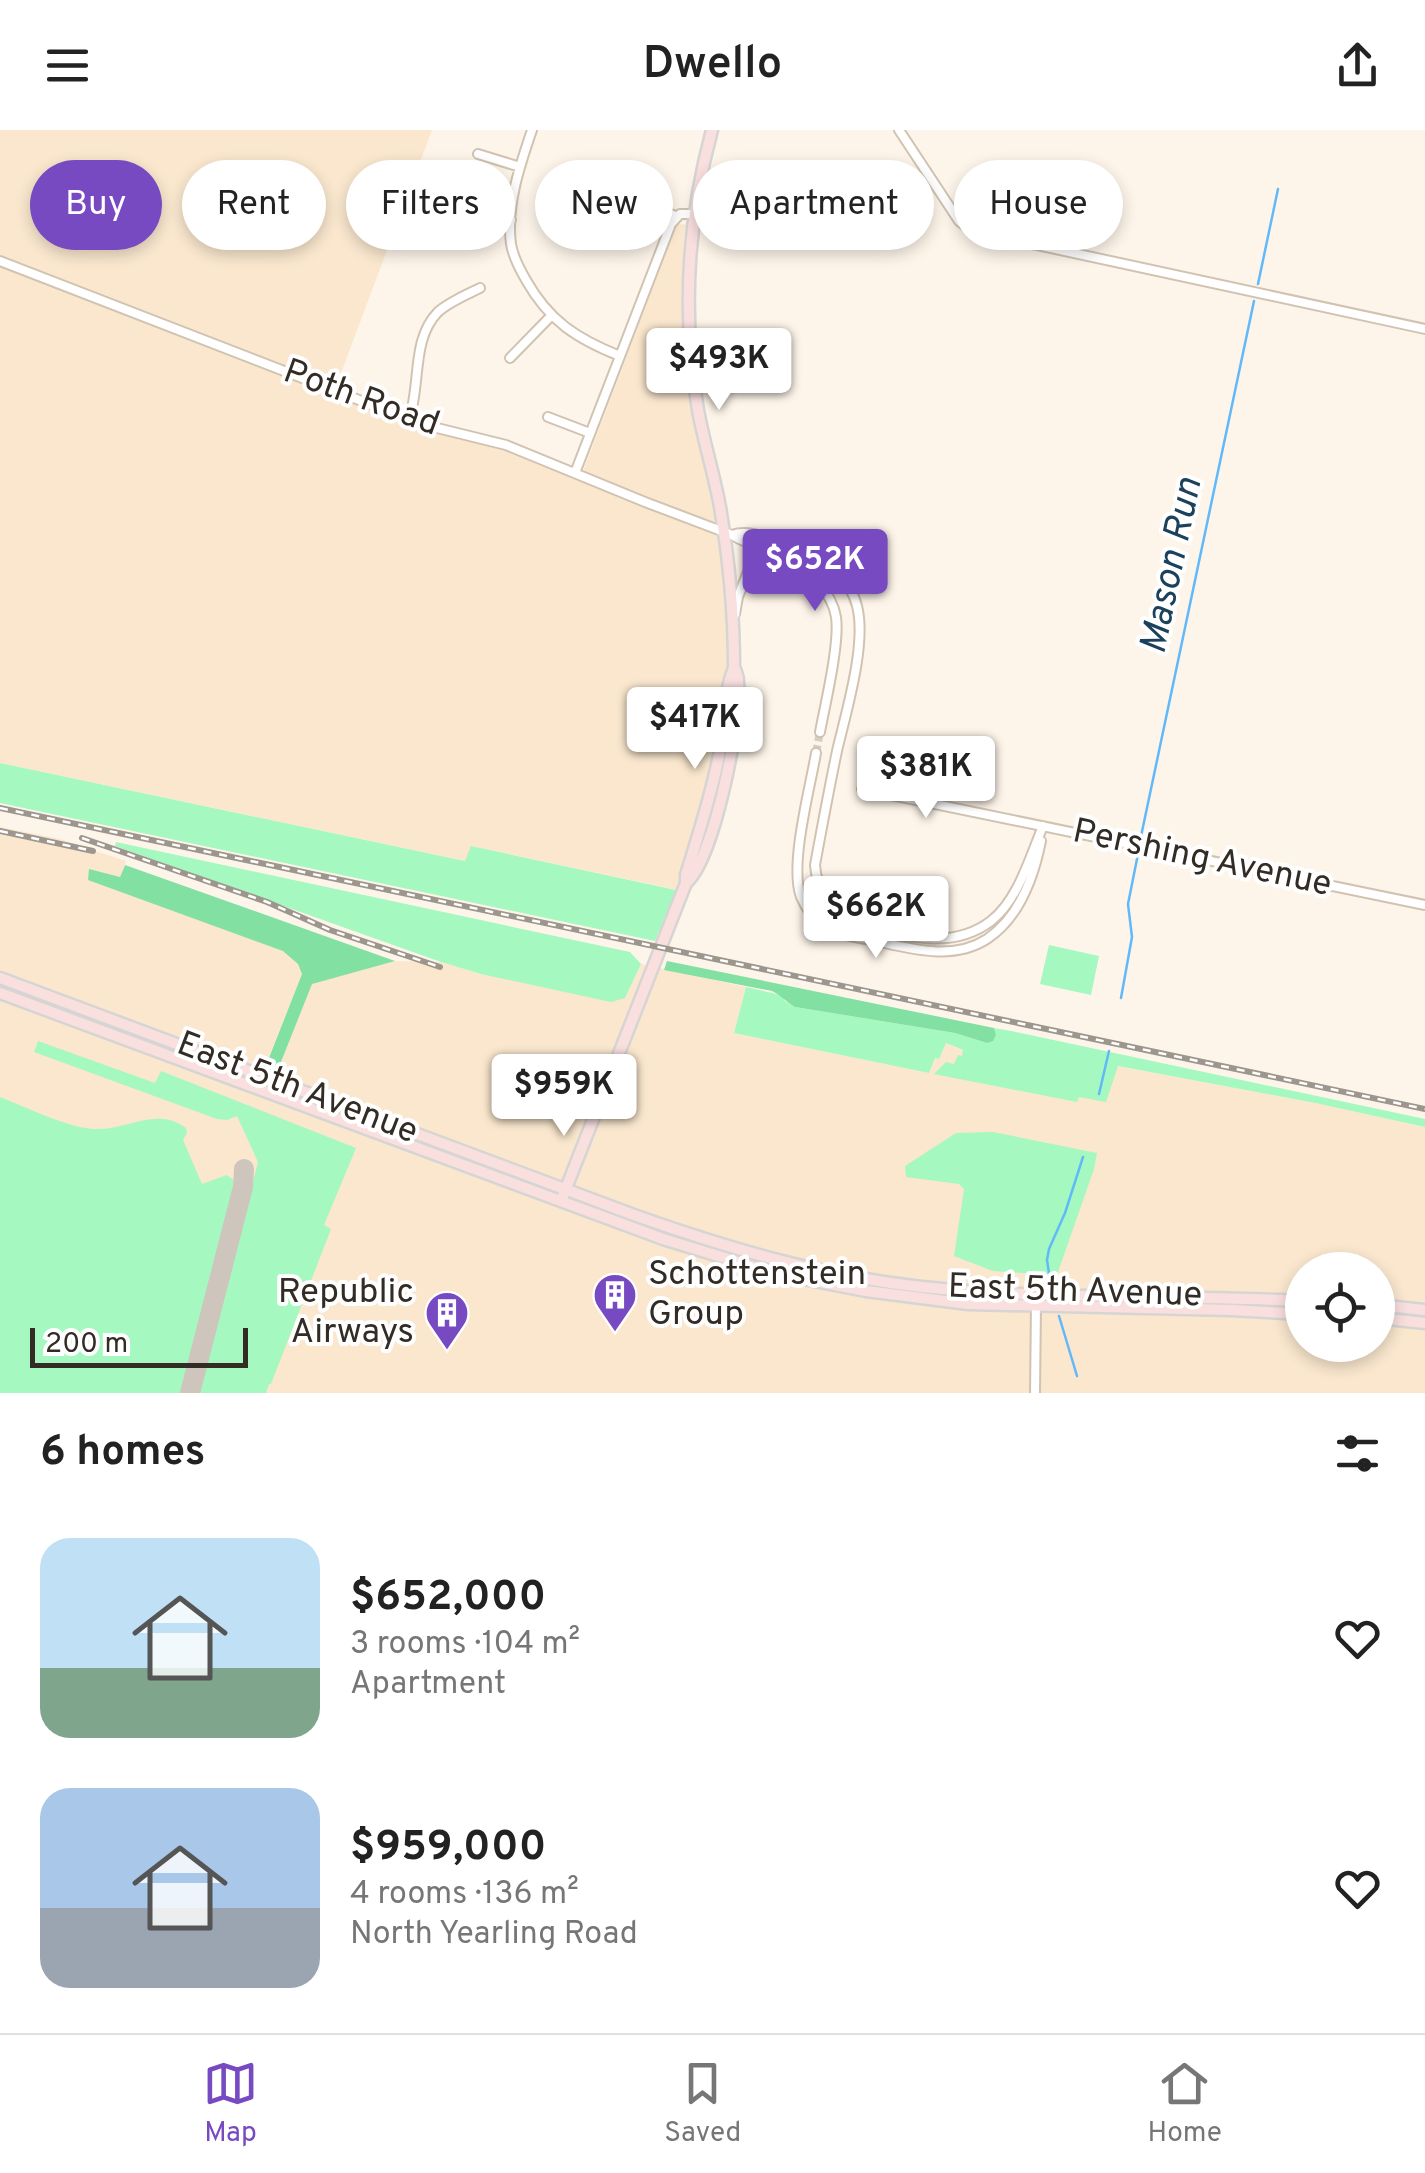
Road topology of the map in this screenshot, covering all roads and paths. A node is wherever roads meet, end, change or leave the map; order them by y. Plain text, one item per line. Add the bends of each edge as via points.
1 (532, 130) edge
2 (712, 130) edge
3 (899, 130) edge
4 (478, 154) dead end
5 (703, 160) edge
6 (520, 167) junction
7 (515, 194) edge
8 (693, 214) edge
9 (673, 215) edge
10 (676, 216) junction
11 (693, 226) edge
12 (513, 250) edge
13 (0, 261) edge
14 (480, 288) dead end
15 (551, 316) junction
16 (1425, 329) edge
17 (620, 356) junction
18 (510, 358) dead end
19 (548, 417) dead end
20 (408, 419) junction
21 (590, 433) junction
22 (575, 473) junction
23 (728, 533) junction
24 (806, 572) junction
25 (734, 619) junction
26 (820, 732) tunnel mouth
27 (816, 753) tunnel mouth
28 (862, 789) dead end
29 (1043, 826) junction
30 (1425, 905) edge
31 (0, 978) edge
32 (0, 993) edge
33 (566, 1190) junction
34 (561, 1202) junction
35 (1036, 1300) junction
36 (1285, 1300) edge
37 (1395, 1307) edge
38 (1425, 1310) edge
39 (1285, 1313) edge
40 (1395, 1320) edge
41 (1425, 1323) edge
42 (1035, 1393) edge

1 - 6 street
2 - 5 main road
3 - 16 street via 958,220 972,230
4 - 6 street
6 - 7 street
8 - 10 street
9 - 10 street
10 - 17 street
11 - 23 main road via 693,370
12 - 15 street
13 - 20 street, Poth Road
14 - 20 street via 430,323
15 - 17 street
15 - 18 street
17 - 21 street
19 - 21 street
20 - 22 street, Poth Road
21 - 22 street
22 - 23 street, Poth Road
23 - 24 street
23 - 25 main road
23 - 29 street via 743,531 827,564 857,605 853,679 815,864 826,902 838,915 930,940 967,933 1004,908
24 - 25 street via 751,564
24 - 26 street via 820,584 836,618
25 - 33 main road via 738,696 707,846 686,883
27 - 29 street via 798,882 812,916 847,935 924,952 987,940 1022,898
28 - 29 street, Pershing Avenue
29 - 30 street, Pershing Avenue
31 - 33 main road, East 5th Avenue
32 - 34 main road, East 5th Avenue
33 - 34 main road
33 - 35 main road, East 5th Avenue via 786,1262
34 - 35 main road, East 5th Avenue via 777,1274 938,1301
35 - 36 main road, East 5th Avenue
35 - 39 main road, East 5th Avenue
35 - 42 street
37 - 38 main road
40 - 41 main road

